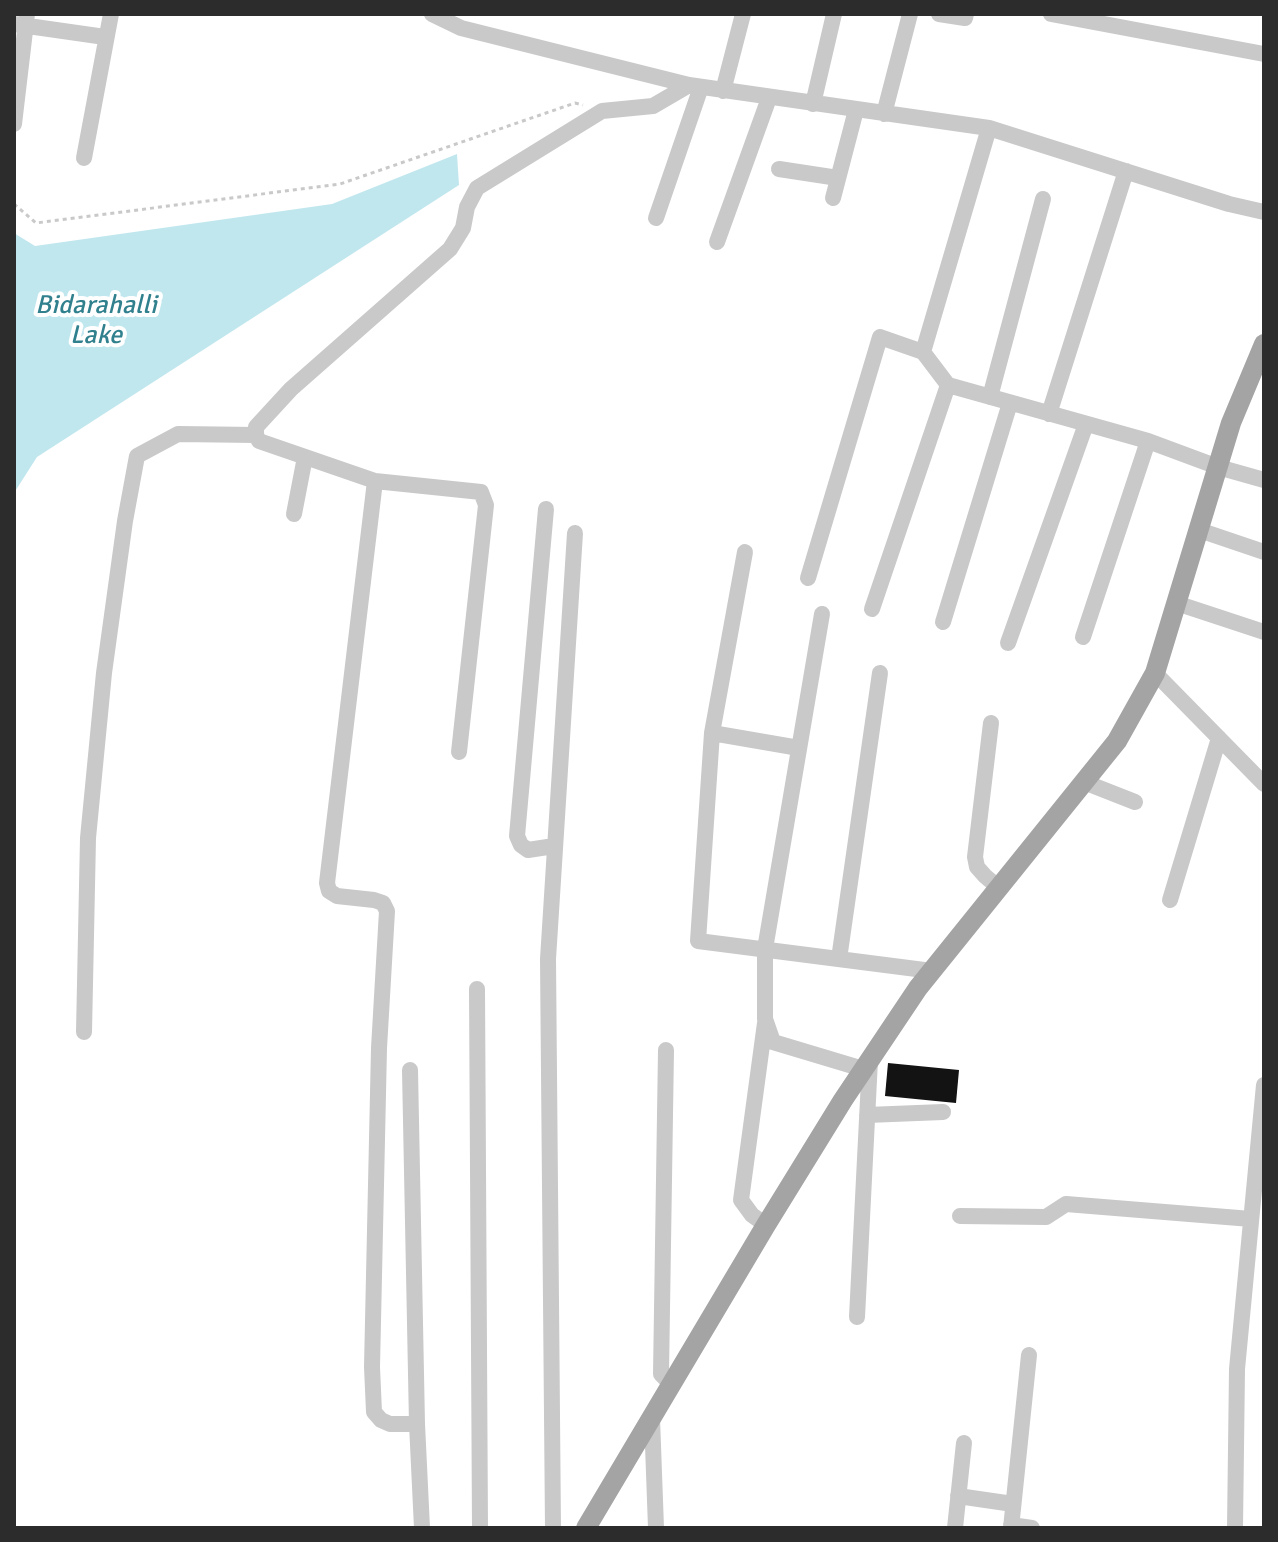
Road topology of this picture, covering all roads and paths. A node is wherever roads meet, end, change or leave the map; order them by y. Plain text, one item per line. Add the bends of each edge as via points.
1 (111, 14) edge
2 (432, 14) edge
3 (743, 14) edge
4 (834, 14) edge
5 (910, 14) edge
6 (939, 14) edge
7 (966, 14) edge
8 (1051, 14) edge
9 (22, 22) edge
10 (105, 37) junction
11 (1264, 54) edge
12 (695, 86) junction
13 (723, 91) junction
14 (769, 98) junction
15 (813, 104) junction
16 (856, 110) junction
17 (602, 111) junction
18 (884, 114) junction
19 (14, 124) edge
20 (989, 128) junction
21 (84, 158) dead end
22 (779, 169) dead end
23 (1126, 171) junction
24 (838, 178) junction
25 (833, 198) dead end
26 (1043, 199) dead end
27 (14, 204) edge
28 (1264, 212) edge
29 (656, 218) dead end
30 (717, 242) dead end
31 (1264, 344) edge
32 (923, 352) junction
33 (1257, 381) edge
34 (948, 385) junction
35 (990, 397) junction
36 (1010, 403) junction
37 (1049, 414) junction
38 (1086, 424) junction
39 (256, 435) junction
40 (1148, 441) junction
41 (305, 457) junction
42 (1218, 467) junction
43 (1264, 480) edge
44 (375, 481) junction
45 (546, 509) dead end
46 (294, 514) dead end
47 (1199, 530) junction
48 (575, 533) dead end
49 (745, 552) dead end
50 (1264, 552) edge
51 (808, 578) dead end
52 (1176, 603) junction
53 (872, 609) dead end
54 (822, 614) dead end
55 (943, 622) dead end
56 (1264, 632) edge
57 (1083, 637) dead end
58 (1008, 643) dead end
59 (880, 673) dead end
60 (1155, 673) junction
61 (991, 723) dead end
62 (712, 733) junction
63 (1219, 738) junction
64 (799, 748) junction
65 (459, 752) dead end
66 (1084, 782) junction
67 (1264, 784) edge
68 (1135, 802) dead end
69 (554, 846) junction
70 (999, 888) junction
71 (1170, 900) dead end
72 (765, 949) junction
73 (839, 959) junction
74 (932, 971) junction
75 (477, 989) dead end
76 (765, 1019) junction
77 (84, 1032) dead end
78 (666, 1050) dead end
79 (866, 1064) junction
80 (410, 1070) dead end
81 (1264, 1085) edge
82 (943, 1112) dead end
83 (867, 1115) junction
84 (960, 1216) dead end
85 (1251, 1219) junction
86 (766, 1225) junction
87 (857, 1317) dead end
88 (1029, 1355) dead end
89 (672, 1385) junction
90 (652, 1418) junction
91 (417, 1424) junction
92 (964, 1443) dead end
93 (958, 1496) junction
94 (1013, 1504) junction
95 (1011, 1526) edge
96 (422, 1528) edge
97 (480, 1528) edge
98 (553, 1528) edge
99 (586, 1528) edge
100 (656, 1528) edge
101 (955, 1528) edge
102 (1032, 1528) edge
103 (1235, 1528) edge

1 - 10 street
2 - 12 street via 461,28
3 - 13 street
4 - 15 street
5 - 18 street
6 - 7 street
8 - 11 street
9 - 10 street
9 - 19 street
10 - 21 street
12 - 13 street
12 - 17 street via 653,106
12 - 29 street
13 - 14 street
14 - 15 street
14 - 30 street
15 - 16 street
16 - 18 street
16 - 24 street
17 - 27 path via 575,103 340,184 36,223
17 - 39 street via 477,188 450,249 291,389 256,427
18 - 20 street
20 - 23 street
20 - 32 street
22 - 24 street
23 - 28 street
23 - 37 street
24 - 25 street
26 - 35 street
31 - 33 main road
32 - 34 street
32 - 51 street via 880,337
33 - 42 main road via 1231,423
34 - 35 street
34 - 53 street
35 - 36 street
36 - 37 street
36 - 55 street
37 - 38 street
38 - 40 street
38 - 58 street
39 - 41 street via 259,441
39 - 77 street via 178,434 137,456 104,673 88,838
40 - 42 street
40 - 57 street
41 - 44 street
41 - 46 street
42 - 43 street
42 - 47 main road
44 - 65 street via 481,492 486,505
44 - 91 street via 327,883 337,896 374,900 387,911 379,1048 374,1412 390,1424
45 - 69 street via 517,836 528,850
47 - 50 street
47 - 52 main road
48 - 69 street
49 - 62 street
52 - 56 street
52 - 60 main road
54 - 64 street
59 - 73 street
60 - 63 street
60 - 66 main road via 1117,741
61 - 70 street via 975,857 977,867
62 - 64 street
62 - 72 street via 698,941
63 - 67 street
63 - 71 street
64 - 72 street
66 - 68 street
66 - 70 main road
69 - 98 street via 547,969
70 - 74 main road
72 - 73 street
72 - 76 street
73 - 74 street
74 - 79 main road
75 - 97 street
76 - 79 street via 773,1042
76 - 86 street via 741,1200
78 - 89 street via 661,1374
79 - 83 street
79 - 86 main road
80 - 91 street
81 - 85 street
82 - 83 street
83 - 87 street
84 - 85 street via 1046,1217 1066,1204
85 - 103 street via 1237,1369
86 - 89 main road
88 - 94 street
89 - 90 main road
90 - 99 main road
90 - 100 street
91 - 96 street
92 - 93 street
93 - 94 street
93 - 101 street
94 - 95 street
95 - 102 street

